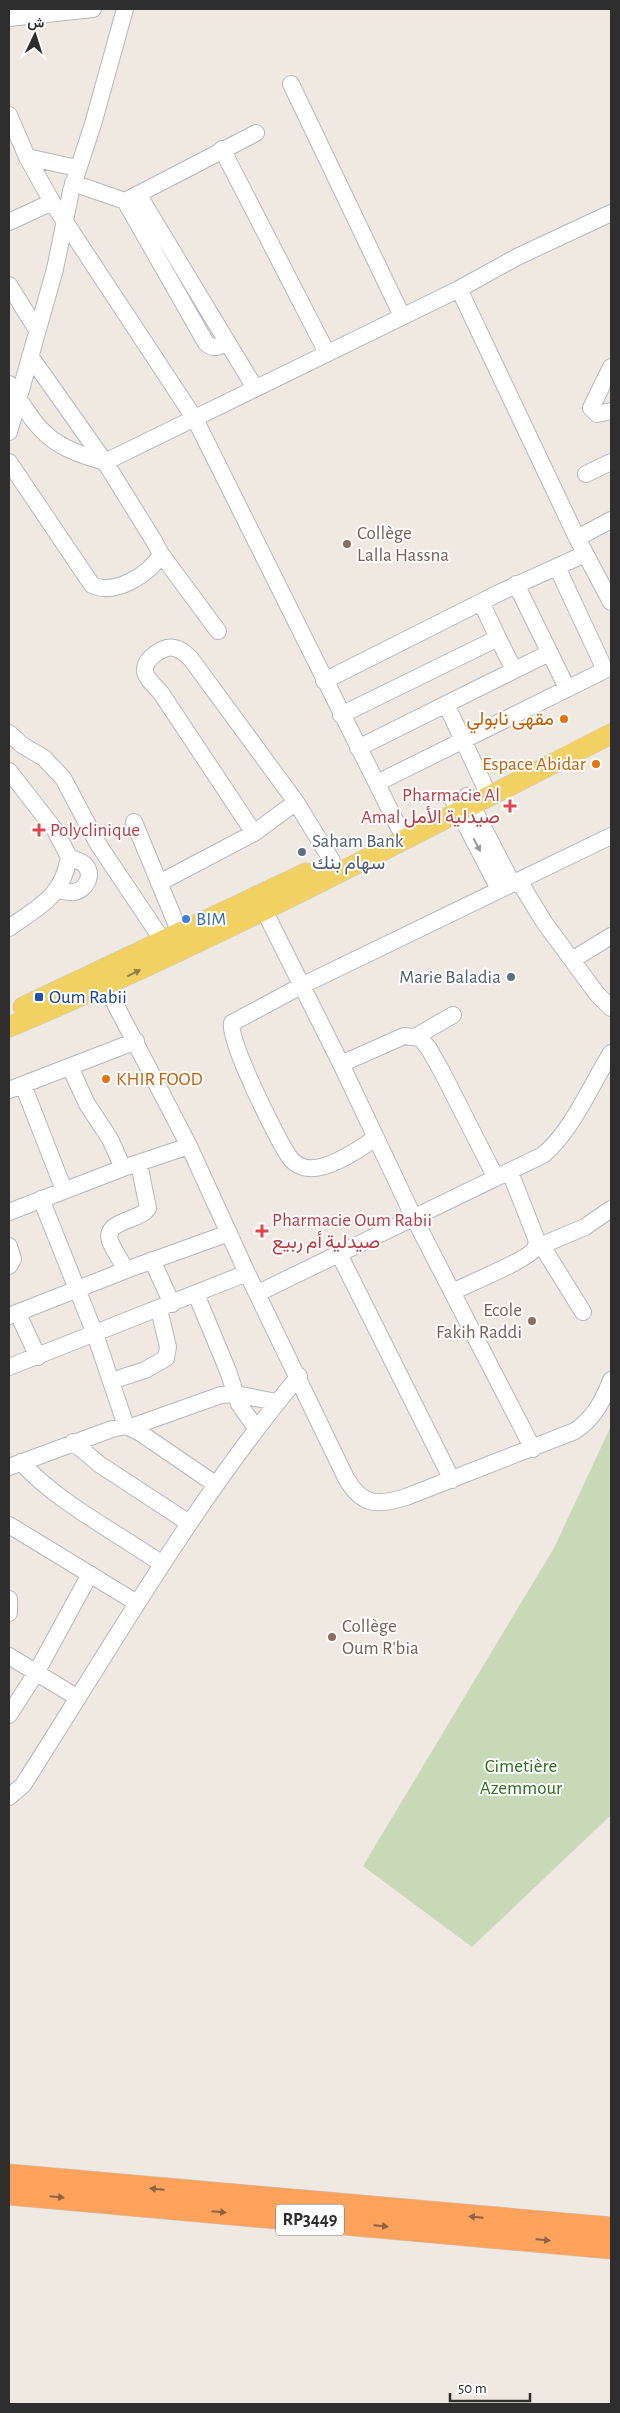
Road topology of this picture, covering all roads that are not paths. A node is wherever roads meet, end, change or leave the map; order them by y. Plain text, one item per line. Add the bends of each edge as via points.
1 (93, 9) edge
2 (125, 9) edge
3 (9, 18) edge
4 (291, 84) dead end
5 (9, 115) edge
6 (256, 133) dead end
7 (222, 149) junction
8 (27, 156) junction
9 (75, 175) junction
10 (131, 198) junction
11 (52, 202) junction
12 (611, 214) edge
13 (64, 220) junction
14 (9, 222) edge
15 (181, 266) junction
16 (166, 274) junction
17 (9, 285) edge
18 (459, 289) junction
19 (402, 316) junction
20 (37, 330) junction
21 (226, 342) junction
22 (327, 353) junction
23 (30, 356) junction
24 (611, 367) edge
25 (9, 384) edge
26 (255, 388) junction
27 (18, 398) junction
28 (611, 412) edge
29 (195, 419) junction
30 (9, 432) edge
31 (9, 462) edge
32 (105, 462) junction
33 (611, 462) edge
34 (586, 474) dead end
35 (611, 520) edge
36 (577, 538) junction
37 (161, 554) junction
38 (585, 554) junction
39 (557, 567) junction
40 (606, 580) edge
41 (516, 584) junction
42 (481, 602) junction
43 (611, 602) edge
44 (218, 631) dead end
45 (498, 638) junction
46 (549, 653) junction
47 (514, 670) junction
48 (608, 676) edge
49 (324, 681) junction
50 (567, 688) junction
51 (446, 704) junction
52 (342, 715) junction
53 (611, 724) edge
54 (9, 733) edge
55 (611, 734) edge
56 (462, 741) junction
57 (358, 748) junction
58 (9, 771) edge
59 (377, 783) junction
60 (467, 800) junction
61 (296, 802) junction
62 (134, 822) dead end
63 (399, 828) junction
64 (254, 833) junction
65 (611, 836) edge
66 (69, 857) junction
67 (332, 861) junction
68 (159, 883) junction
69 (510, 885) junction
70 (57, 889) junction
71 (260, 903) junction
72 (9, 928) edge
73 (611, 936) edge
74 (171, 937) junction
75 (572, 960) junction
76 (103, 982) junction
77 (301, 986) junction
78 (611, 1008) edge
79 (9, 1013) edge
80 (453, 1015) dead end
81 (9, 1027) edge
82 (415, 1036) junction
83 (136, 1041) junction
84 (611, 1053) edge
85 (342, 1064) junction
86 (70, 1067) junction
87 (16, 1087) edge
88 (375, 1138) junction
89 (189, 1146) junction
90 (139, 1164) junction
91 (123, 1168) junction
92 (503, 1175) junction
93 (64, 1190) junction
94 (41, 1200) junction
95 (611, 1209) edge
96 (9, 1212) edge
97 (414, 1218) junction
98 (230, 1233) junction
99 (9, 1246) edge
100 (539, 1247) junction
101 (339, 1254) junction
102 (152, 1260) junction
103 (9, 1266) edge
104 (126, 1270) junction
105 (247, 1273) junction
106 (77, 1289) junction
107 (452, 1292) junction
108 (258, 1293) junction
109 (196, 1294) junction
110 (165, 1307) junction
111 (583, 1312) dead end
112 (14, 1315) edge
113 (95, 1334) junction
114 (38, 1357) junction
115 (9, 1367) edge
116 (299, 1376) junction
117 (611, 1380) edge
118 (111, 1381) junction
119 (236, 1394) junction
120 (276, 1402) junction
121 (129, 1427) junction
122 (256, 1428) junction
123 (73, 1442) junction
124 (532, 1449) junction
125 (15, 1464) edge
126 (452, 1480) junction
127 (215, 1484) junction
128 (189, 1523) junction
129 (9, 1525) edge
130 (162, 1564) junction
131 (90, 1574) junction
132 (9, 1599) edge
133 (137, 1603) junction
134 (9, 1613) edge
135 (9, 1656) edge
136 (36, 1673) junction
137 (78, 1698) junction
138 (9, 1715) edge
139 (9, 1797) edge
140 (9, 2176) edge
141 (9, 2193) edge
142 (611, 2229) edge
143 (611, 2247) edge

1 - 3 street
2 - 9 street via 93,124
4 - 19 street
5 - 8 street
6 - 7 street
7 - 10 street
7 - 22 street
8 - 9 street
8 - 11 street
9 - 10 street
9 - 13 street
10 - 15 street
10 - 16 street
11 - 13 street
11 - 14 street
12 - 18 street via 516,257
13 - 20 street via 55,269
13 - 29 street
15 - 16 street
15 - 21 street
16 - 21 street via 206,343 219,347
17 - 20 street
18 - 19 street
18 - 36 street
19 - 22 street
20 - 23 street
21 - 26 street
22 - 26 street
23 - 27 street
23 - 32 street
24 - 28 street via 591,408 597,414
25 - 27 street
26 - 29 street
27 - 30 street
27 - 32 street via 32,422 58,444 69,451
29 - 32 street
29 - 49 street
31 - 37 street via 92,585 104,589 128,581 150,567
32 - 37 street
33 - 34 street
35 - 36 street
36 - 38 street
37 - 44 street
38 - 39 street
38 - 40 street
39 - 41 street
39 - 48 street
40 - 43 street
41 - 42 street
41 - 46 street
42 - 45 street
42 - 49 street
45 - 47 street
45 - 52 street
46 - 47 street
46 - 50 street
47 - 51 street
48 - 50 street
49 - 52 street
50 - 56 street
51 - 56 street
51 - 57 street
52 - 57 street
53 - 60 main road
54 - 74 street via 44,758 63,778 98,844
55 - 60 main road
56 - 59 street
56 - 60 street
57 - 59 street
58 - 66 street via 55,830
59 - 63 street
60 - 63 main road
60 - 69 street
60 - 71 main road
61 - 64 street
61 - 64 street via 191,658 168,647 150,658 145,668 146,675
61 - 67 street
62 - 68 street
63 - 67 main road
64 - 68 street
65 - 69 street
66 - 70 street
66 - 70 street via 84,865 89,872 88,880 85,887 76,892
67 - 71 main road
68 - 74 street
69 - 75 street via 544,922
69 - 77 street
70 - 72 street via 53,897
71 - 74 main road
76 -> 71 main road
71 - 77 street
73 - 75 street
74 - 76 main road
75 - 78 street
76 - 79 main road
76 - 81 main road
76 - 83 street
77 - 85 street
77 - 88 street via 231,1025 254,1088 288,1155 303,1167 325,1165
80 - 82 street
82 - 85 street via 404,1036
82 - 92 street via 433,1055
83 - 86 street
83 - 89 street
84 - 92 street via 551,1148 532,1162
85 - 88 street
86 - 87 street
86 - 91 street
87 - 93 street
88 - 97 street
89 - 90 street
89 - 98 street
90 - 91 street
90 - 104 street via 148,1208 138,1217 115,1226 110,1234 110,1241
91 - 93 street
92 - 97 street
92 - 100 street
93 - 94 street
94 - 96 street
94 - 106 street
95 - 100 street via 585,1228
97 - 101 street
97 - 107 street
98 - 102 street
98 - 105 street
99 - 103 street via 13,1259
100 - 107 street
100 - 111 street
101 - 108 street
101 - 126 street
102 - 104 street
102 - 110 street
104 - 106 street
105 - 108 street
105 - 109 street
106 - 112 street
106 - 113 street
107 - 124 street
108 - 116 street
109 - 110 street
109 - 119 street
110 - 113 street
110 - 118 street via 166,1358 145,1370
112 - 114 street
113 - 114 street
113 - 118 street
114 - 115 street
116 - 120 street
116 - 126 street via 346,1478 361,1498 388,1502
117 - 124 street via 600,1405 583,1426
118 - 121 street
119 - 120 street
119 - 121 street via 221,1395
119 - 122 street
120 - 122 street
121 - 123 street via 107,1430
121 - 127 street
122 - 127 street
123 - 125 street
123 - 128 street via 99,1464
124 - 126 street
125 - 130 street
127 - 128 street
128 - 130 street
129 - 131 street
130 - 133 street
131 - 133 street
131 - 136 street
132 - 134 street
133 - 137 street
135 - 136 street
136 - 137 street
136 - 138 street
137 - 139 street via 23,1785
142 -> 140 highway, RP3449
141 -> 143 highway, RP3449

